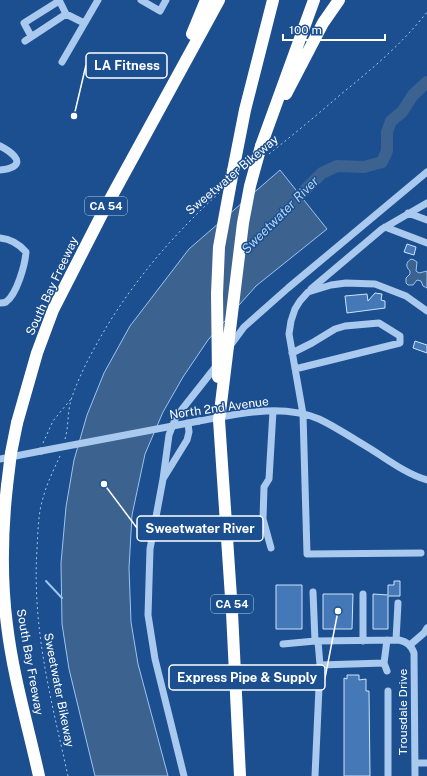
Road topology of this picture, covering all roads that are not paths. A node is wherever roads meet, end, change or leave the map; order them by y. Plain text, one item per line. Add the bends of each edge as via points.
1 (59, 0) edge
2 (98, 0) edge
3 (141, 0) edge
4 (166, 0) edge
5 (206, 0) edge
6 (218, 0) edge
7 (273, 0) edge
8 (314, 0) edge
9 (339, 0) edge
10 (66, 14) junction
11 (84, 23) junction
12 (62, 62) dead end
13 (173, 84) junction
14 (268, 127) junction
15 (0, 146) edge
16 (0, 170) edge
17 (427, 172) edge
18 (427, 203) edge
19 (408, 213) junction
20 (427, 220) edge
21 (384, 227) junction
22 (0, 238) edge
23 (427, 243) edge
24 (308, 292) junction
25 (0, 303) edge
26 (426, 309) edge
27 (292, 353) junction
28 (295, 369) junction
29 (273, 411) junction
30 (303, 414) junction
31 (219, 420) junction
32 (188, 423) junction
33 (0, 459) edge
34 (163, 478) junction
35 (427, 480) edge
36 (271, 548) dead end
37 (421, 553) dead end
38 (313, 592) dead end
39 (363, 594) dead end
40 (398, 603) dead end
41 (427, 628) edge
42 (363, 640) junction
43 (387, 640) junction
44 (396, 640) junction
45 (316, 641) junction
46 (283, 644) dead end
47 (411, 646) junction
48 (320, 665) junction
49 (388, 691) dead end
50 (31, 739) junction
51 (415, 763) junction
52 (427, 763) edge
53 (31, 776) edge
54 (39, 776) edge
55 (184, 776) edge
56 (240, 776) edge
57 (315, 776) edge
58 (388, 776) edge
59 (415, 776) edge

1 - 10 street
1 - 10 street via 24,23 28,39
2 - 11 street
3 - 4 street via 160,11
5 - 13 highway
6 - 13 highway, South Bay Freeway / CA 54
7 - 31 highway, CA 54, bridge via 247,102 219,247
8 - 14 highway
9 - 14 highway via 323,23
10 - 11 street
11 - 12 street
13 - 50 highway, South Bay Freeway / CA 54, bridge via 53,310 37,353 17,424 6,486 3,566 7,625
14 - 31 highway, bridge via 264,151 250,186 243,223
15 - 16 street via 16,158 15,165
17 - 34 street via 244,327 176,417 169,435
18 - 19 street
19 - 20 street
19 - 21 street
21 - 23 street
21 - 24 street
22 - 25 street via 21,246 26,252 21,276 13,292 6,302
24 - 26 street via 346,283 375,284 406,296
24 - 27 street via 295,309 291,321 289,334
27 - 28 street
27 - 28 street via 344,326 379,323 400,336 400,343
28 - 30 street
29 - 30 street, North 2nd Avenue
29 - 32 street, North 2nd Avenue, bridge
29 - 36 street via 269,479 264,487 263,511
30 - 35 street, North 2nd Avenue via 328,423
30 - 37 street via 307,554
31 - 56 highway, CA 54
32 - 33 street, North 2nd Avenue, bridge
32 - 34 street via 187,440
34 - 55 street via 150,549 148,615 155,659
38 - 45 street
39 - 42 street
40 - 44 street
41 - 47 street
42 - 43 street
42 - 45 street
43 - 44 street
43 - 48 street via 386,667
44 - 47 street via 405,641
45 - 46 street
45 - 48 street
47 - 51 street, Trousdale Drive via 414,653
48 - 57 street
49 - 58 street
50 - 53 highway
50 - 54 highway, South Bay Freeway / CA 54
51 - 52 street
51 - 59 street, Trousdale Drive

